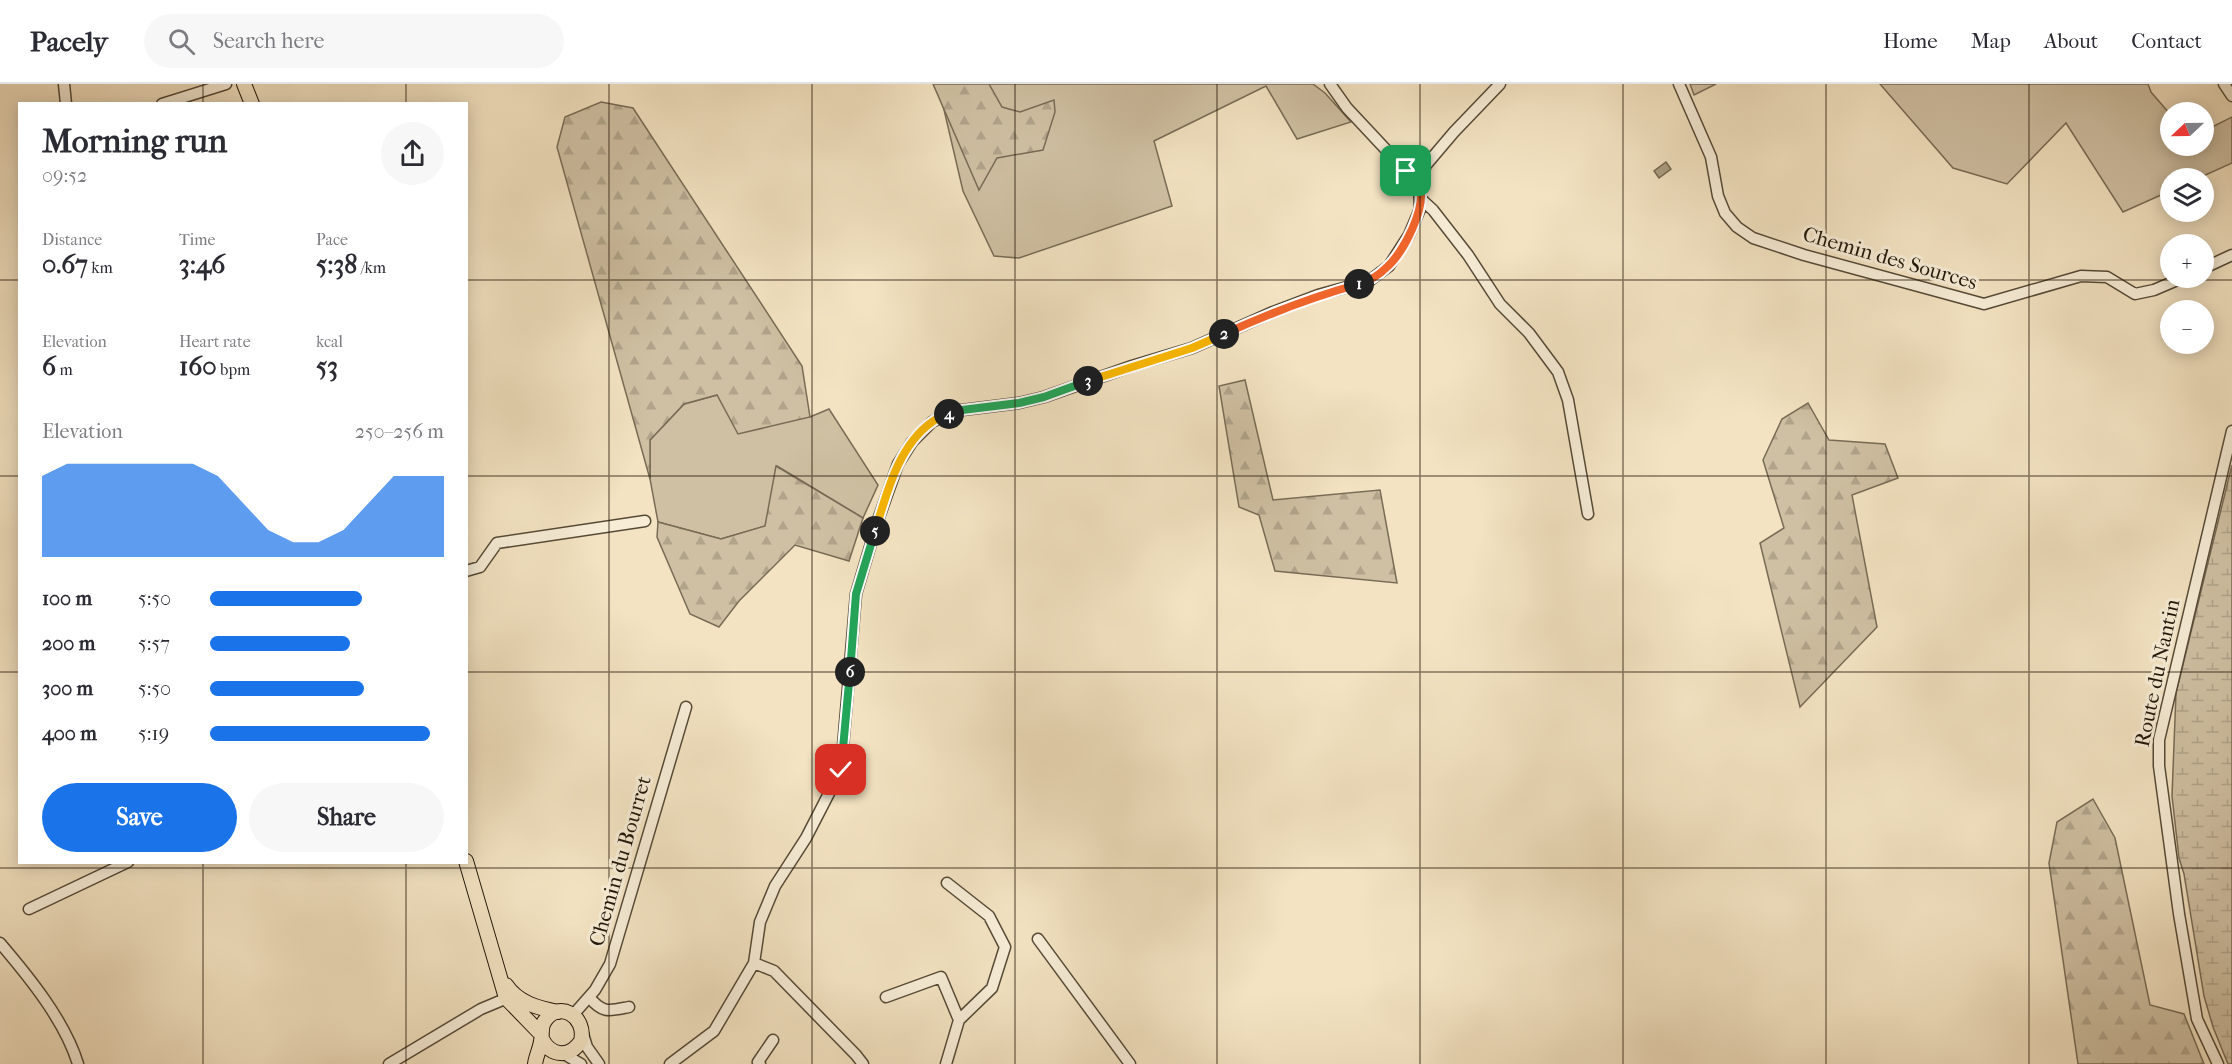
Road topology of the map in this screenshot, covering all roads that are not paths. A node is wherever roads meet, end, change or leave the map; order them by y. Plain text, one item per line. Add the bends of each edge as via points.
1 (64, 84) edge
2 (226, 84) edge
3 (244, 84) edge
4 (1330, 84) edge
5 (1500, 84) edge
6 (1679, 84) edge
7 (2224, 84) edge
8 (2232, 96) edge
9 (66, 102) edge
10 (168, 102) edge
11 (251, 102) edge
12 (1419, 185) junction
13 (1421, 198) junction
14 (2232, 255) edge
15 (2214, 263) edge
16 (2160, 287) edge
17 (2232, 431) edge
18 (1588, 514) dead end
19 (645, 521) dead end
20 (468, 570) edge
21 (686, 707) dead end
22 (124, 864) edge
23 (467, 864) edge
24 (947, 883) dead end
25 (29, 909) dead end
26 (1038, 939) dead end
27 (0, 943) edge
28 (754, 963) junction
29 (509, 997) junction
30 (589, 997) junction
31 (886, 997) dead end
32 (629, 1007) dead end
33 (558, 1012) junction
34 (573, 1015) junction
35 (959, 1020) junction
36 (583, 1034) junction
37 (542, 1037) junction
38 (773, 1040) dead end
39 (562, 1054) junction
40 (78, 1064) edge
41 (389, 1064) edge
42 (535, 1064) edge
43 (549, 1064) edge
44 (581, 1064) edge
45 (600, 1064) edge
46 (670, 1064) edge
47 (760, 1064) edge
48 (862, 1064) edge
49 (946, 1064) edge
50 (1130, 1064) edge
51 (2218, 1064) edge

1 - 9 street
2 - 10 street
3 - 11 main road
4 - 12 street via 1347,108
5 - 12 street via 1426,165
6 - 16 street, Chemin des Sources via 1711,157 1725,213 1753,238 1984,304 2081,276 2107,277 2135,294
7 - 8 street
12 - 13 street
13 - 18 street via 1468,255 1500,304 1558,372 1568,400
13 - 28 street via 1413,226 1398,254 1369,281 1273,312 1192,348 1044,397 954,411 932,422 912,442 898,464 856,594 841,770 806,838 775,886 760,922
14 - 15 street
17 - 51 street, Route du Nantin via 2159,740 2160,777 2197,1019
19 - 20 street via 497,543 480,567
21 - 30 street, Chemin du Bourret via 610,964
22 - 25 street
23 - 29 main road
24 - 35 street via 989,916 1005,947 992,988
26 - 50 street
27 - 40 street via 58,1022
28 - 46 street via 714,1031
28 - 48 street via 774,971
29 - 33 main road
29 - 37 main road
29 - 41 street via 481,1009
30 - 32 street via 606,1011
30 - 34 street, Chemin du Bourret
31 - 35 street via 941,977
33 - 34 main road
33 - 37 main road via 544,1022
34 - 36 main road
35 - 49 street
36 - 39 main road via 577,1047
36 - 45 street
37 - 39 main road via 549,1049
37 - 42 main road
38 - 47 street
39 - 43 main road
39 - 44 street

